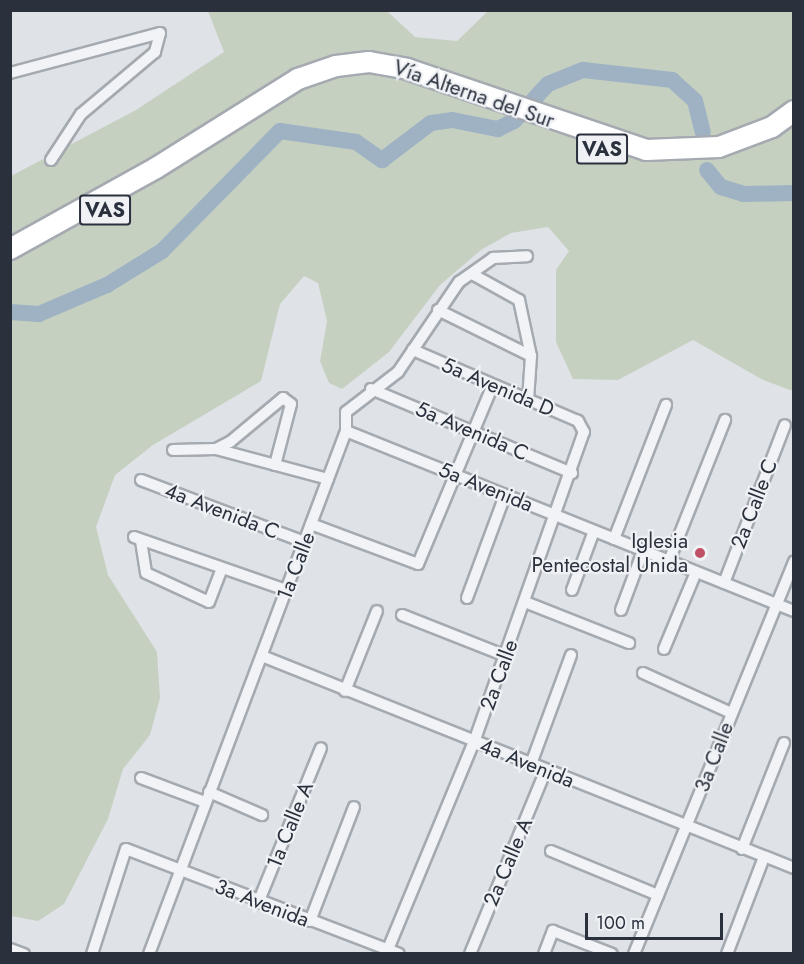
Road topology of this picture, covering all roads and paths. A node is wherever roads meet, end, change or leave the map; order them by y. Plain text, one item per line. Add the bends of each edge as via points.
1 (10, 73) edge
2 (794, 111) edge
3 (794, 125) edge
4 (743, 146) junction
5 (194, 150) junction
6 (51, 159) dead end
7 (10, 249) edge
8 (527, 256) dead end
9 (10, 262) edge
10 (471, 274) junction
11 (438, 310) junction
12 (412, 350) junction
13 (531, 356) junction
14 (493, 385) junction
15 (371, 389) junction
16 (528, 400) junction
17 (666, 405) dead end
18 (725, 420) dead end
19 (582, 425) joint
20 (785, 425) dead end
21 (346, 431) junction
22 (474, 432) junction
23 (216, 449) junction
24 (172, 450) dead end
25 (276, 465) junction
26 (572, 473) junction
27 (456, 475) junction
28 (328, 479) junction
29 (141, 480) dead end
30 (506, 495) junction
31 (557, 516) junction
32 (311, 524) junction
33 (594, 531) junction
34 (614, 539) junction
35 (304, 542) junction
36 (643, 551) junction
37 (669, 561) junction
38 (794, 561) edge
39 (221, 571) junction
40 (696, 572) junction
41 (724, 583) junction
42 (286, 590) junction
43 (572, 590) dead end
44 (467, 598) dead end
45 (525, 602) junction
46 (774, 603) junction
47 (621, 610) dead end
48 (377, 611) dead end
49 (794, 611) edge
50 (402, 615) dead end
51 (629, 643) dead end
52 (664, 649) dead end
53 (262, 656) junction
54 (506, 656) junction
55 (571, 656) dead end
56 (643, 673) dead end
57 (345, 691) junction
58 (732, 712) junction
59 (474, 742) junction
60 (784, 743) dead end
61 (321, 747) dead end
62 (531, 764) junction
63 (546, 770) junction
64 (141, 778) dead end
65 (207, 797) junction
66 (354, 807) dead end
67 (262, 815) dead end
68 (687, 827) junction
69 (742, 849) junction
70 (551, 851) dead end
71 (764, 857) junction
72 (794, 868) edge
73 (179, 871) junction
74 (658, 895) junction
75 (258, 903) junction
76 (310, 921) junction
77 (10, 950) edge
78 (391, 952) edge
79 (24, 954) edge
80 (92, 954) edge
81 (149, 954) edge
82 (470, 954) edge
83 (544, 954) edge
84 (612, 954) edge
85 (634, 954) edge
86 (727, 954) edge

1 - 6 street via 160,33 155,52 81,114
2 - 4 highway, Vía Alterna del Sur / VAS
3 - 4 highway, Vía Alterna del Sur / VAS
4 - 5 highway, Vía Alterna del Sur / VAS via 671,156 538,120 406,74 368,74 325,81 261,109
5 - 7 highway, Vía Alterna del Sur / VAS
5 - 9 highway, Vía Alterna del Sur / VAS
8 - 10 street, 1a Calle via 507,253
10 - 11 street, 1a Calle
10 - 13 street via 519,300
11 - 12 street, 1a Calle
11 - 13 street
12 - 14 street, 5a Avenida D
12 - 15 street, 1a Calle via 398,372
13 - 16 street
14 - 16 street, 5a Avenida D
14 - 22 street
15 - 21 street, 1a Calle via 346,412
15 - 22 street, 5a Avenida C
16 - 19 street, 5a Avenida D
17 - 34 street
18 - 37 street
19 - 26 street, 2a Calle
20 - 41 street, 2a Calle C
21 - 27 street, 5a Avenida
21 - 28 street, 1a Calle
22 - 26 street, 5a Avenida C
22 - 27 street
23 - 24 street
23 - 25 street
23 - 25 street via 277,400 291,404
25 - 28 street
26 - 31 street, 2a Calle
27 - 30 street, 5a Avenida
27 - 32 street via 418,564
28 - 32 street, 1a Calle
29 - 35 street, 4a Avenida C
30 - 31 street, 5a Avenida
30 - 44 street
31 - 33 street, 5a Avenida
31 - 45 street, 2a Calle
32 - 35 street, 1a Calle
33 - 34 street, 5a Avenida
33 - 43 street
34 - 36 street, 5a Avenida
35 - 42 street, 1a Calle
36 - 37 street, 5a Avenida
36 - 47 street
37 - 40 street, 5a Avenida
38 - 46 street, 3a Calle
39 - 39 street via 209,602 146,573 138,539
39 - 42 street
40 - 41 street, 5a Avenida
40 - 52 street
41 - 46 street, 5a Avenida
42 - 53 street, 1a Calle
45 - 51 street
45 - 54 street, 2a Calle
46 - 49 street, 5a Avenida
46 - 58 street, 3a Calle
48 - 57 street
50 - 54 street
53 - 57 street, 4a Avenida
53 - 65 street, 1a Calle
54 - 59 street, 2a Calle
55 - 62 street
56 - 58 street
57 - 59 street, 4a Avenida
58 - 68 street, 3a Calle
59 - 62 street, 4a Avenida
59 - 78 street, 2a Calle
60 - 69 street
61 - 75 street, 1a Calle A
62 - 63 street, 4a Avenida
63 - 68 street, 4a Avenida
63 - 82 street, 2a Calle A
64 - 65 street
65 - 67 street
65 - 73 street, 1a Calle
66 - 76 street
68 - 69 street, 4a Avenida
68 - 74 street, 3a Calle
69 - 71 street, 4a Avenida
70 - 74 street
71 - 72 street, 4a Avenida
71 - 86 street
73 - 75 street, 3a Avenida
73 - 80 street, 3a Avenida via 126,849
73 - 81 street, 1a Calle
74 - 85 street, 3a Calle
75 - 76 street, 3a Avenida
76 - 78 street, 3a Avenida
77 - 79 street
83 - 84 street via 553,931

